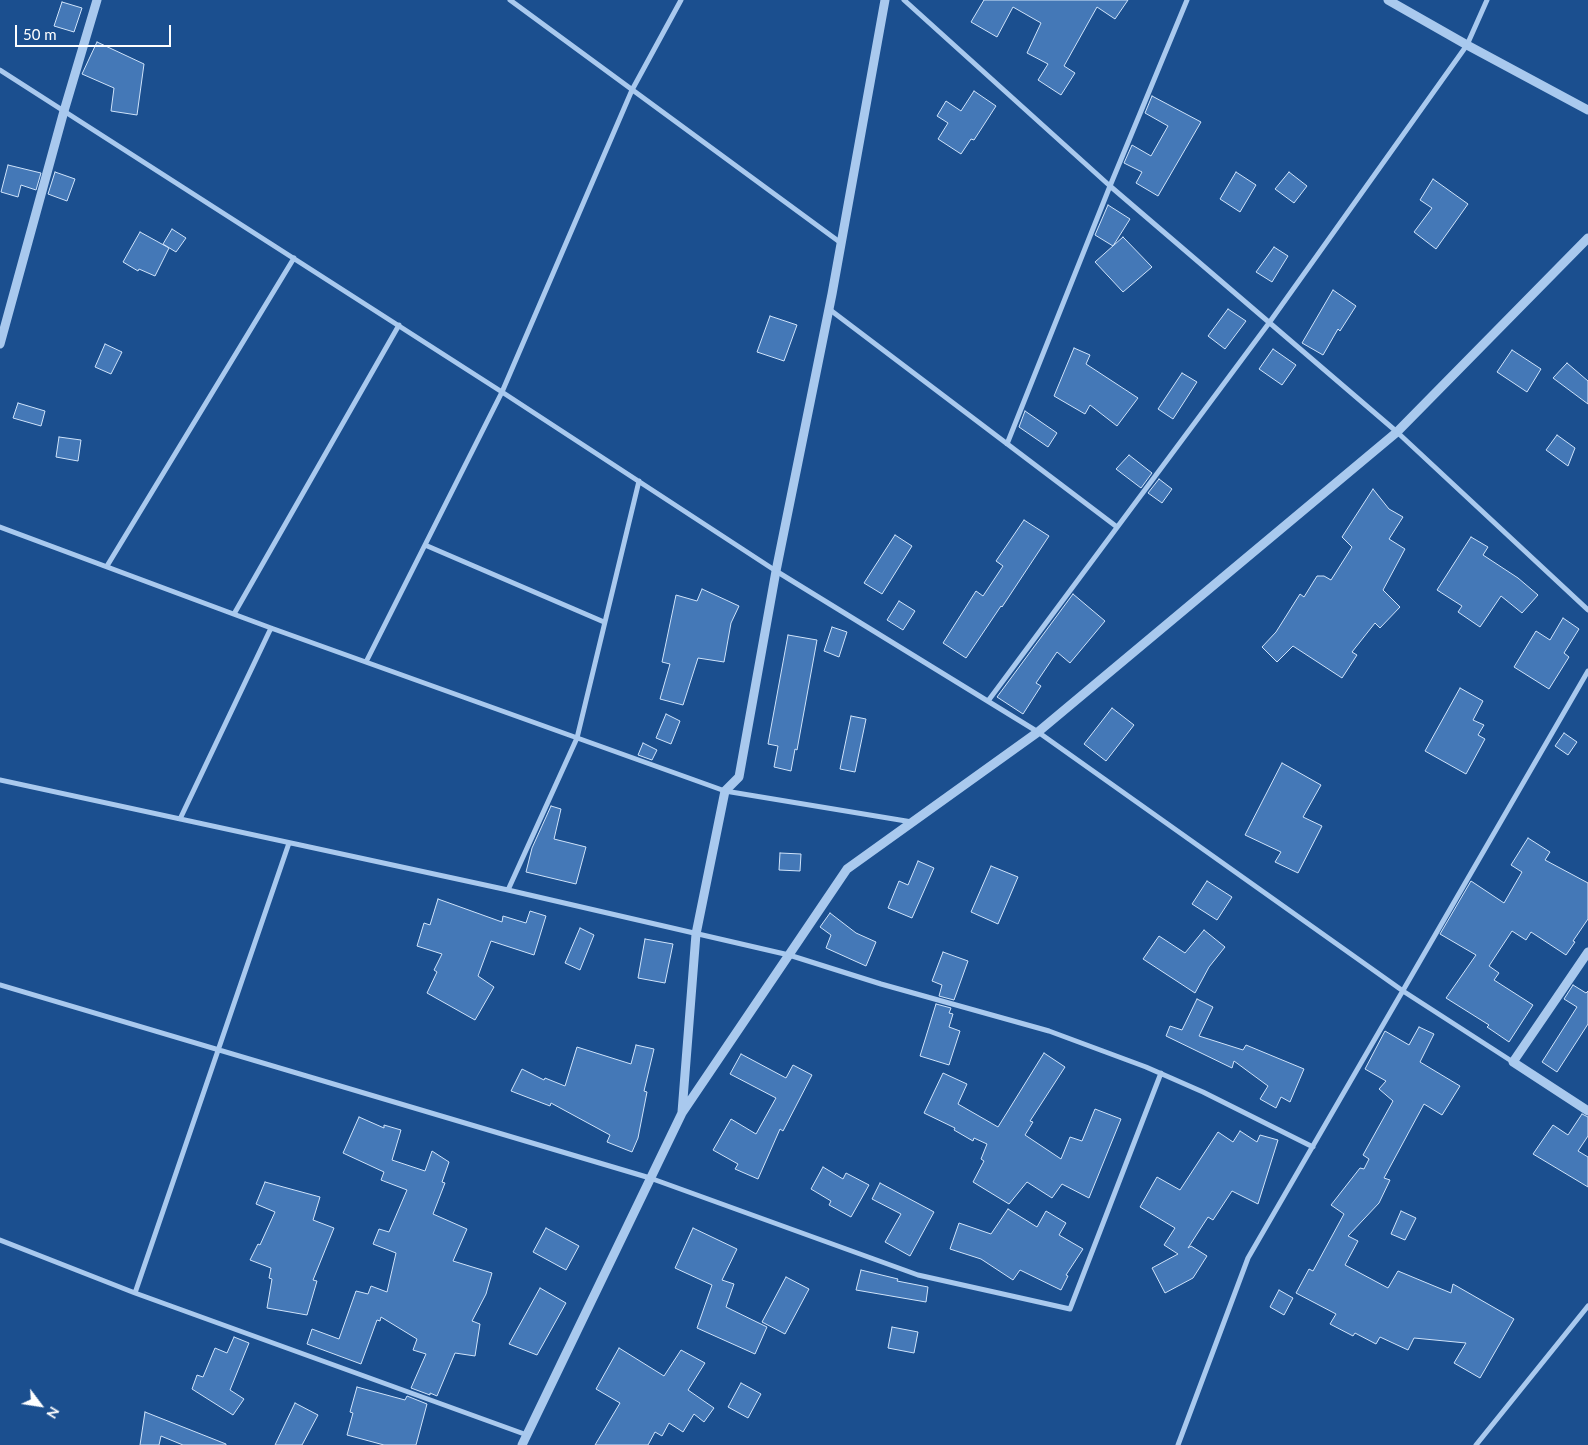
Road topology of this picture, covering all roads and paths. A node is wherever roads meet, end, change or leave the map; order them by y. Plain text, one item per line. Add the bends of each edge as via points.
1 (97, 0) edge
2 (510, 0) edge
3 (681, 0) edge
4 (885, 0) edge
5 (904, 0) edge
6 (1187, 0) edge
7 (1388, 0) edge
8 (1487, 0) edge
9 (1467, 45) junction
10 (0, 70) edge
11 (632, 90) junction
12 (1588, 110) edge
13 (64, 111) junction
14 (1110, 186) junction
15 (1588, 238) edge
16 (841, 243) junction
17 (294, 258) junction
18 (829, 309) junction
19 (1269, 322) junction
20 (398, 325) junction
21 (0, 344) edge
22 (502, 392) junction
23 (1397, 432) junction
24 (1007, 444) junction
25 (638, 481) junction
26 (0, 527) edge
27 (1117, 527) junction
28 (426, 545) junction
29 (106, 566) junction
30 (776, 571) junction
31 (1588, 610) edge
32 (234, 614) junction
33 (604, 622) junction
34 (271, 628) junction
35 (366, 662) junction
36 (1588, 671) edge
37 (988, 701) junction
38 (1038, 732) junction
39 (577, 738) junction
40 (0, 780) edge
41 (726, 791) junction
42 (180, 819) junction
43 (913, 822) junction
44 (289, 843) junction
45 (508, 890) junction
46 (696, 934) junction
47 (1588, 952) edge
48 (789, 955) junction
49 (0, 985) edge
50 (1403, 991) junction
51 (219, 1050) junction
52 (1513, 1062) junction
53 (1161, 1074) junction
54 (1588, 1111) edge
55 (682, 1114) junction
56 (1313, 1147) junction
57 (650, 1178) junction
58 (0, 1240) edge
59 (135, 1293) junction
60 (1588, 1306) edge
61 (527, 1435) junction
62 (522, 1445) edge
63 (1178, 1445) edge
64 (1476, 1445) edge

1 - 13 street
2 - 11 street
3 - 11 street
4 - 16 street
5 - 14 street
6 - 14 street
7 - 9 street
8 - 9 street
9 - 12 street
9 - 19 street
10 - 13 street
11 - 16 street
11 - 22 street
13 - 17 street
13 - 21 street
14 - 19 street
14 - 24 street
15 - 23 street
16 - 18 street
17 - 20 street
17 - 29 street
18 - 24 street
18 - 30 street
19 - 23 street
19 - 27 street
20 - 22 street
20 - 32 street
22 - 25 street
22 - 28 street
23 - 31 street
23 - 38 street
24 - 27 street
25 - 30 street
25 - 33 street
26 - 29 street
27 - 37 street
28 - 33 street
28 - 35 street
29 - 32 street
30 - 37 street
30 - 41 street via 739,777
32 - 34 street
33 - 39 street
34 - 35 street
34 - 42 street
35 - 39 street
36 - 50 street
37 - 38 street
38 - 43 street
38 - 50 street
39 - 41 street
39 - 45 street
40 - 42 street
41 - 43 street
41 - 46 street
42 - 44 street
43 - 48 street via 847,869
44 - 45 street
44 - 51 street
45 - 46 street
46 - 48 street
46 - 55 street
47 - 52 street
48 - 53 street via 1049,1031
48 - 55 street
49 - 51 street
50 - 52 street
50 - 56 street
51 - 57 street
51 - 59 street
52 - 54 street
53 - 56 street
53 - 57 street via 1070,1309 918,1275
55 - 57 street
56 - 63 street via 1248,1258
57 - 61 street
58 - 59 street
59 - 61 street
60 - 64 street
61 - 62 street

